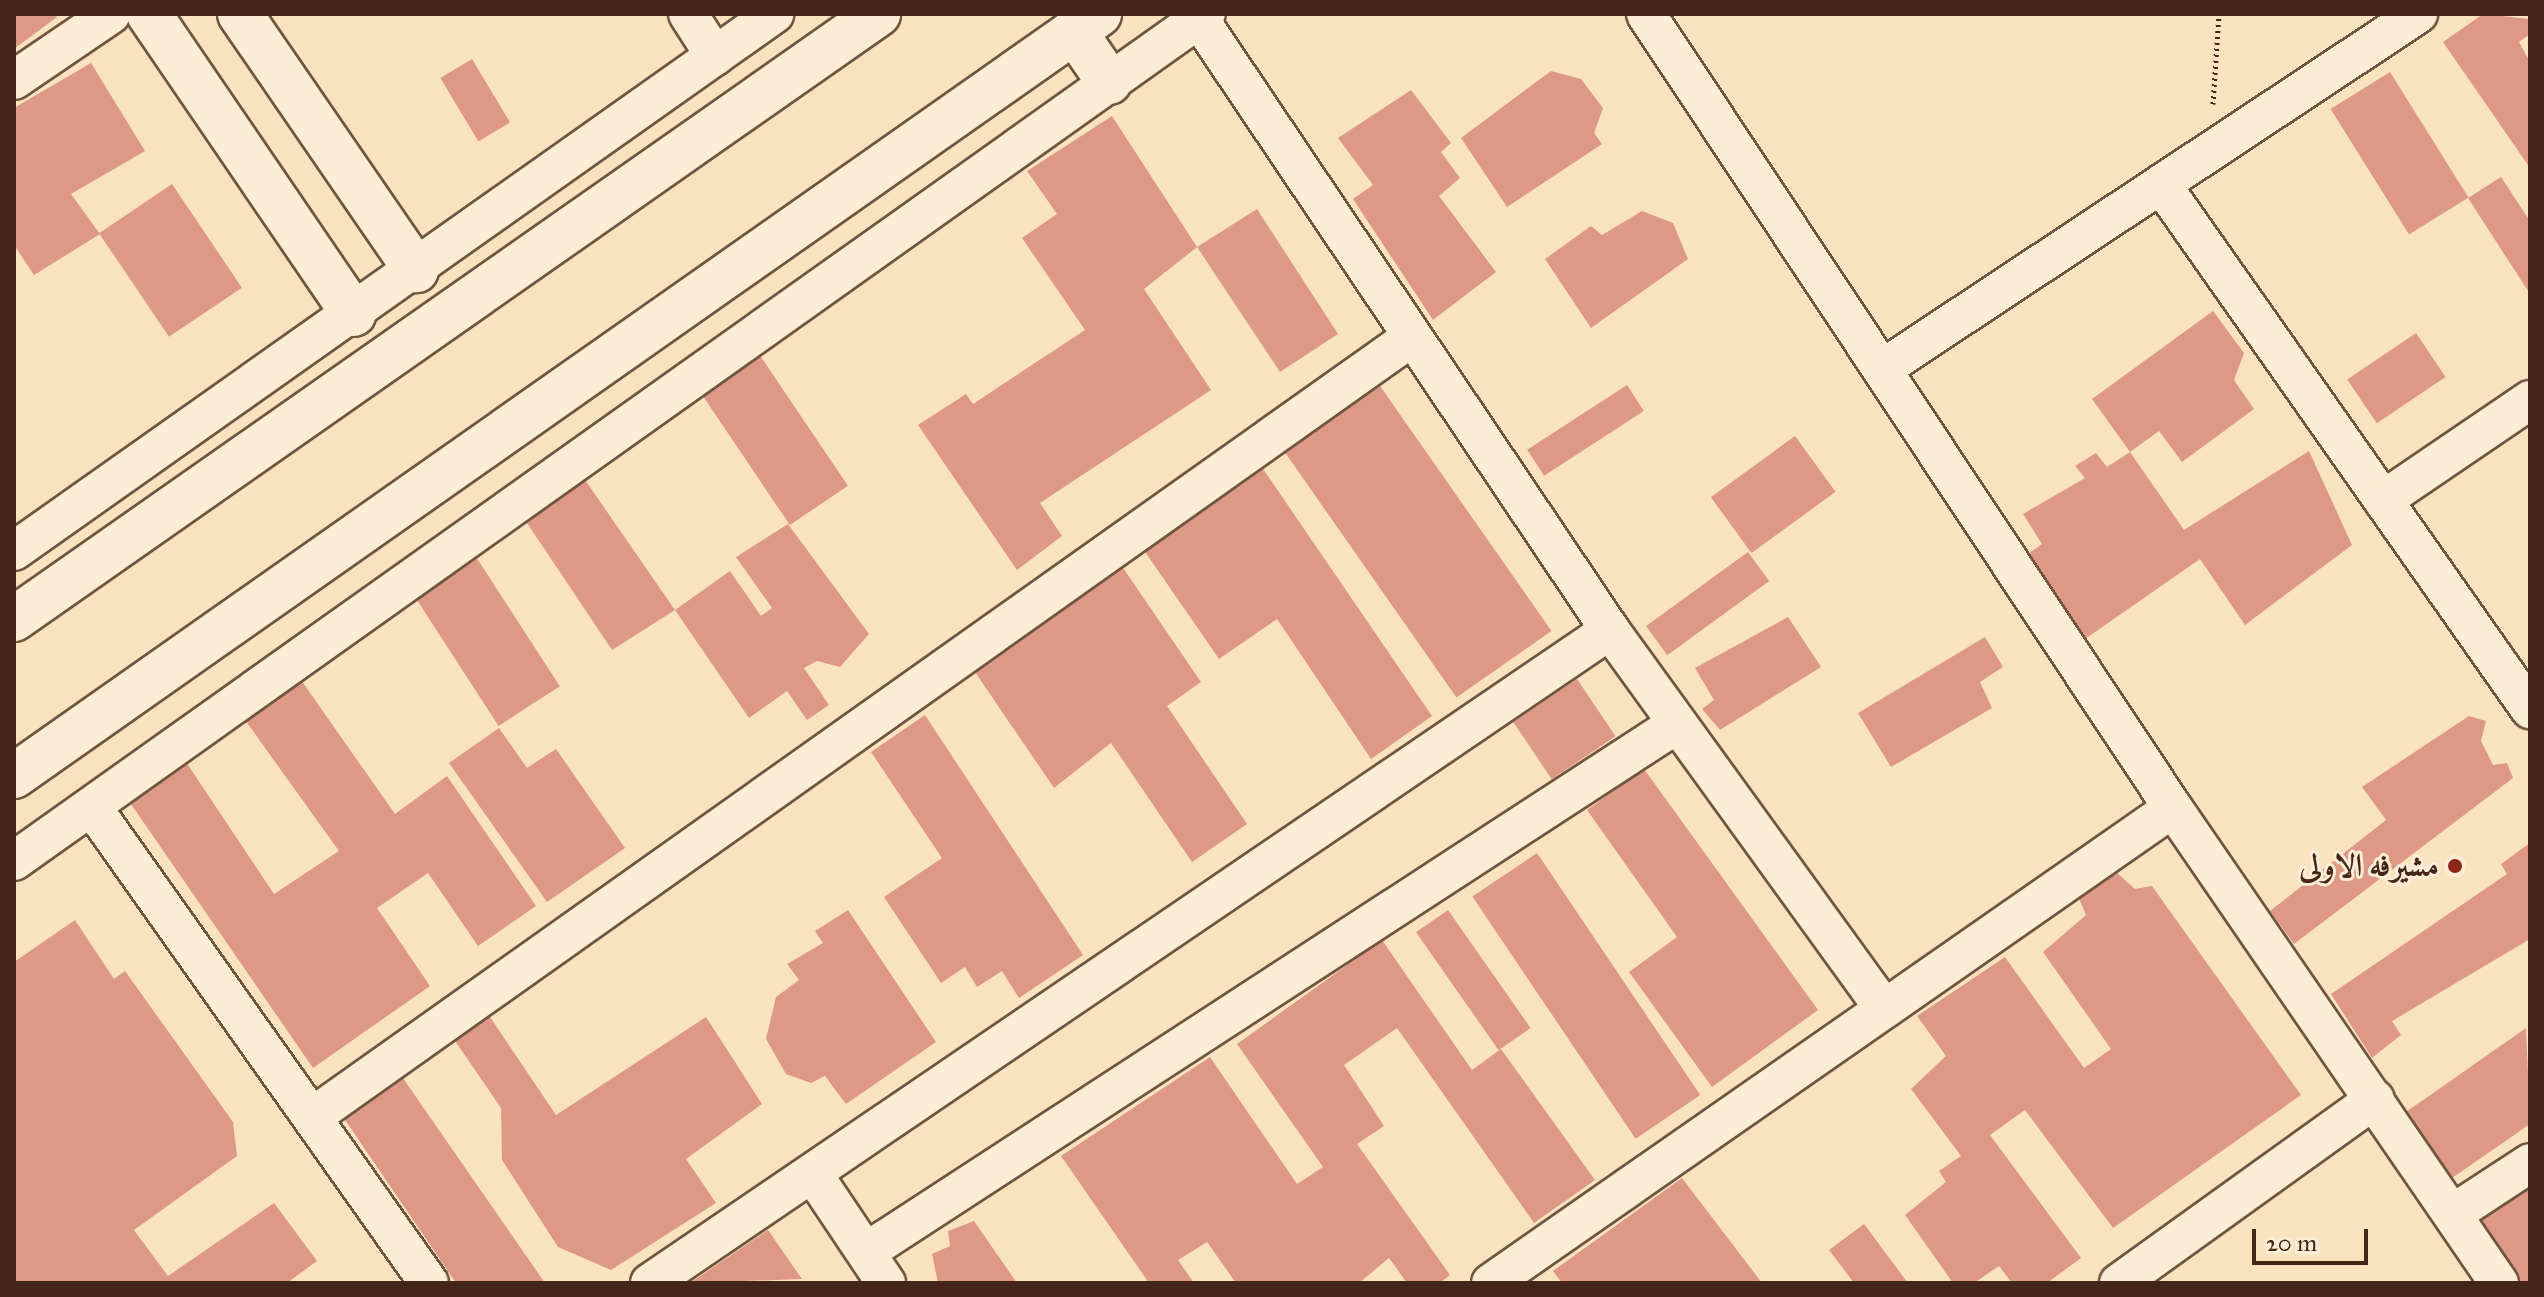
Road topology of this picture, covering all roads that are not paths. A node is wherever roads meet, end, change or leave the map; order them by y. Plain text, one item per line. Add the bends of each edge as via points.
1 (111, 14) edge
2 (149, 14) edge
3 (240, 14) edge
4 (688, 14) edge
5 (774, 14) edge
6 (878, 14) edge
7 (1646, 14) edge
8 (2418, 14) edge
9 (1202, 16) edge
10 (1086, 23) edge
11 (715, 56) junction
12 (14, 80) edge
13 (1109, 82) junction
14 (2161, 184) junction
15 (416, 270) junction
16 (354, 314) junction
17 (1412, 337) junction
18 (1882, 369) junction
19 (2530, 400) edge
20 (2383, 500) junction
21 (14, 551) edge
22 (14, 619) edge
23 (1610, 630) junction
24 (2530, 709) edge
25 (1677, 724) junction
26 (14, 776) edge
27 (92, 807) junction
28 (2173, 808) junction
29 (14, 861) edge
30 (1882, 1006) junction
31 (2375, 1099) junction
32 (312, 1117) junction
33 (2530, 1163) edge
34 (815, 1177) junction
35 (2454, 1213) junction
36 (866, 1252) junction
37 (429, 1283) edge
38 (650, 1283) edge
39 (886, 1283) edge
40 (1491, 1283) edge
41 (2119, 1283) edge
42 (2499, 1283) edge

1 - 12 street
2 - 16 main road
3 - 15 main road
4 - 11 street
5 - 11 street
6 - 22 main road
7 - 18 street
8 - 14 street
9 - 13 street
9 - 17 street
10 - 13 main road
10 - 26 main road
11 - 15 street
13 - 27 street
14 - 18 street
14 - 20 street
15 - 16 street
16 - 21 street
17 - 23 street
17 - 32 street
18 - 28 street
19 - 20 street
20 - 24 street
23 - 25 street
23 - 34 street
25 - 30 street
25 - 36 street
27 - 29 street
27 - 32 street
28 - 30 street
28 - 31 street
30 - 40 street
31 - 35 street
31 - 41 street
32 - 37 street
33 - 35 street
34 - 36 street
34 - 38 street
35 - 42 street
36 - 39 street

